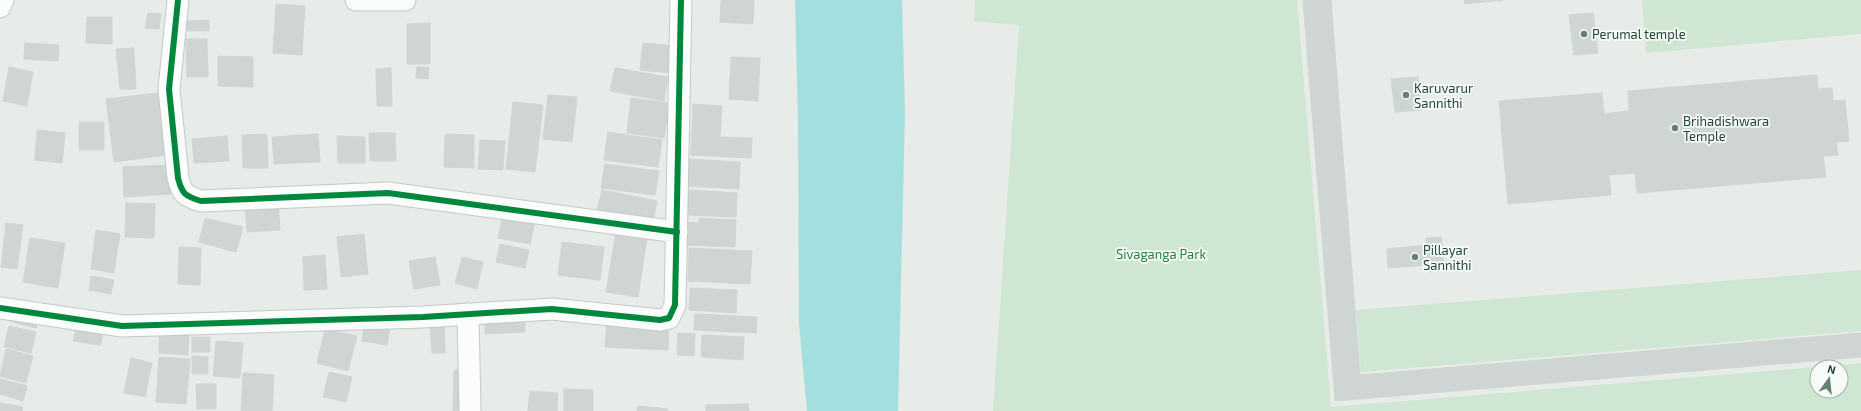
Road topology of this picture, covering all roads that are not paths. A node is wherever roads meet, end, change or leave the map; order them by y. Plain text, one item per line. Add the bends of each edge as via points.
1 (3, 0) edge
2 (178, 0) edge
3 (356, 0) edge
4 (380, 0) edge
5 (405, 0) edge
6 (681, 0) edge
7 (0, 7) edge
8 (676, 232) junction
9 (0, 308) edge
10 (468, 314) junction
11 (470, 411) edge

1 - 7 street
2 - 8 street via 169,89 178,178 182,191 189,198 201,201 388,193
3 - 4 street
4 - 5 street
6 - 8 street
8 - 10 street via 675,305 669,318 660,320 552,309
9 - 10 street via 122,326 423,318
10 - 11 street

